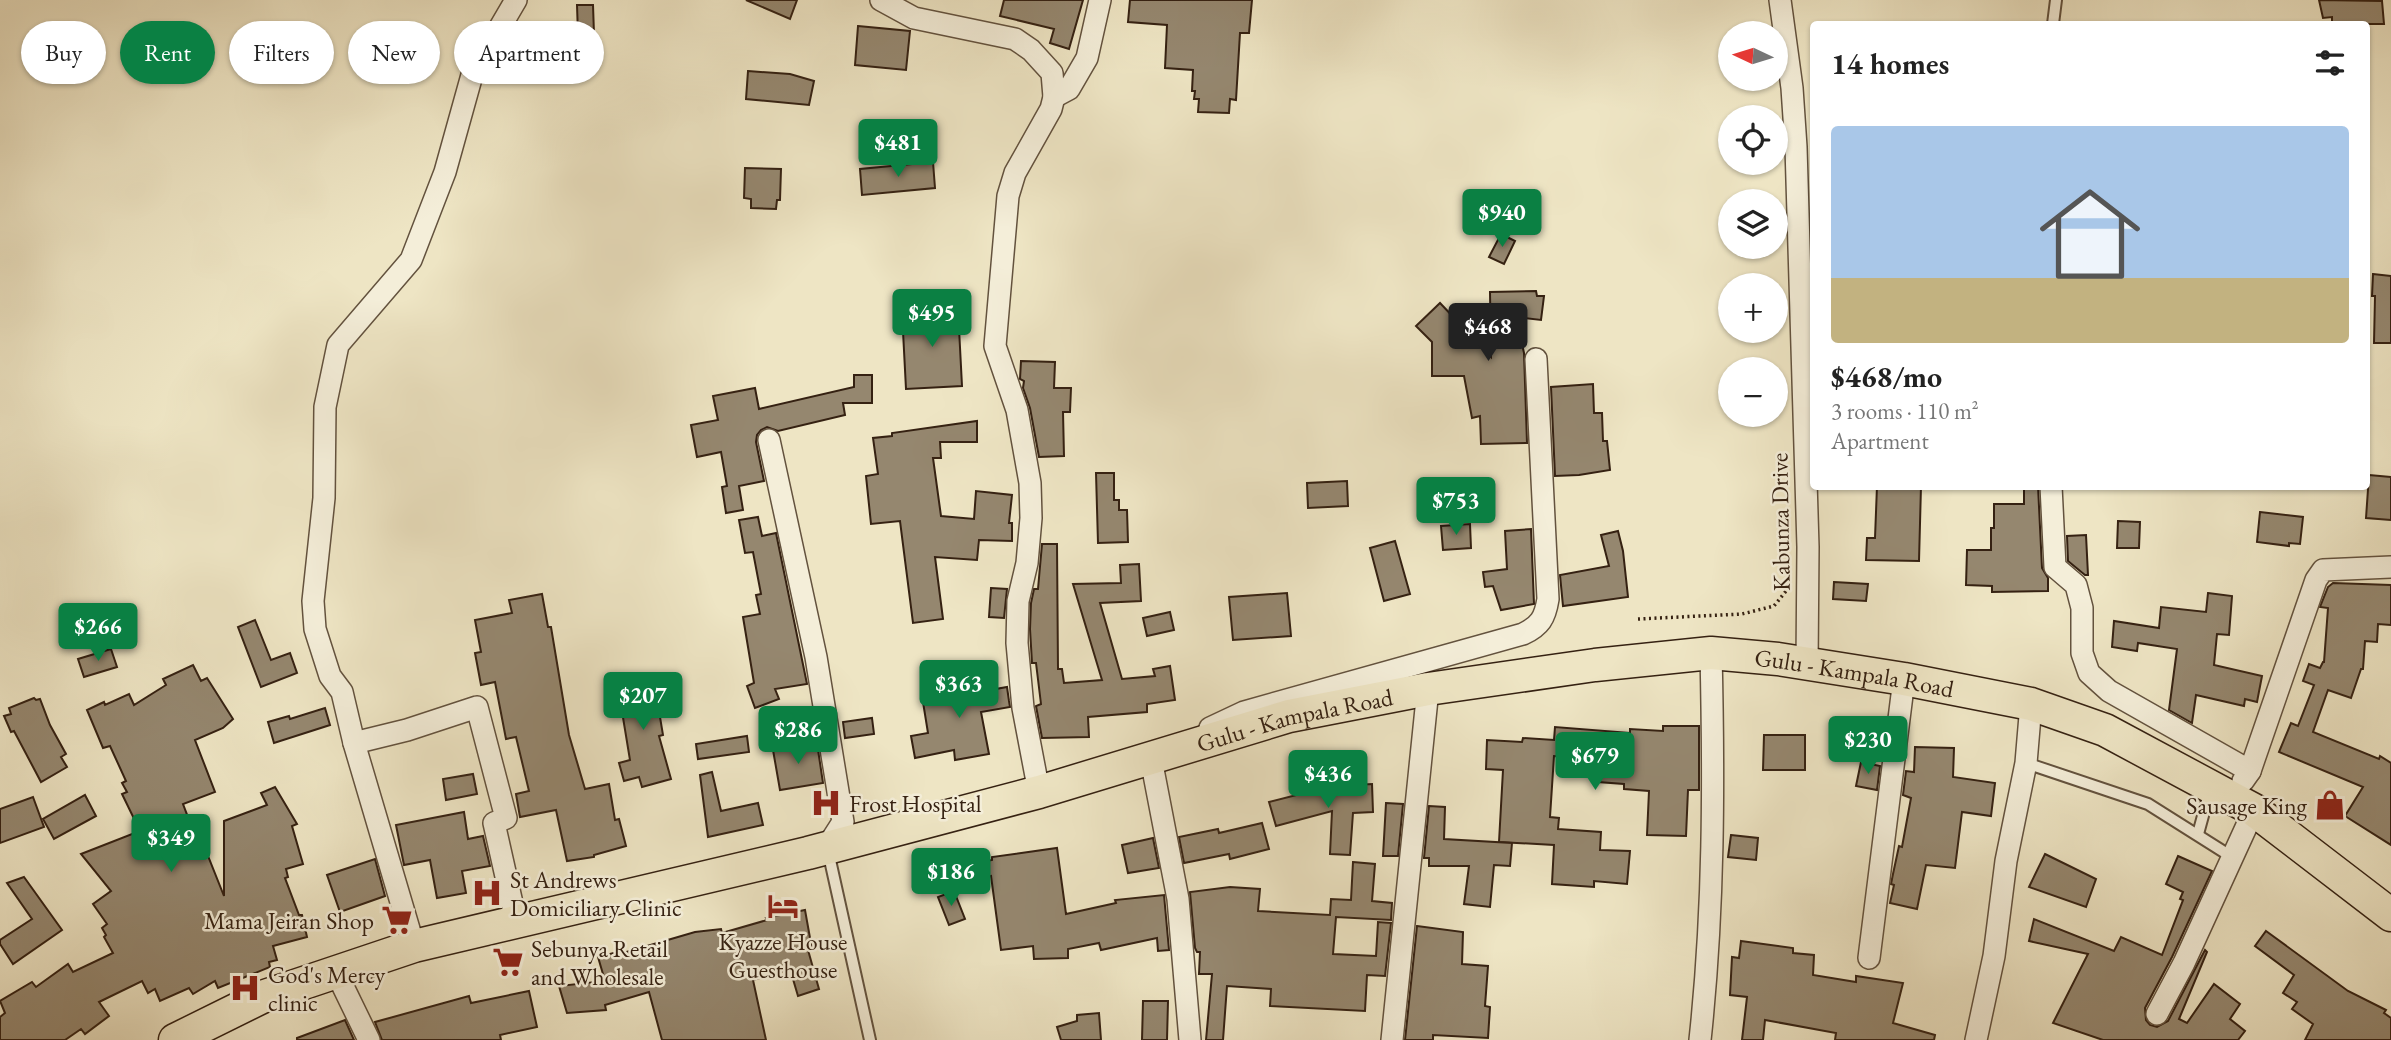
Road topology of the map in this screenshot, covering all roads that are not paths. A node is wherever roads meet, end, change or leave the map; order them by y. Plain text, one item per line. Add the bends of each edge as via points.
1 (516, 0) edge
2 (881, 0) edge
3 (1100, 0) edge
4 (1780, 0) edge
5 (2056, 0) edge
6 (2053, 21) edge
7 (1054, 97) junction
8 (1806, 232) edge
9 (1536, 359) dead end
10 (769, 440) dead end
11 (2051, 490) edge
12 (2391, 567) edge
13 (1711, 653) junction
14 (1807, 665) junction
15 (1904, 679) junction
16 (1428, 689) junction
17 (2031, 704) junction
18 (355, 743) junction
19 (1163, 755) junction
20 (2026, 763) junction
21 (2250, 771) junction
22 (1039, 792) junction
23 (2232, 798) junction
24 (2198, 834) junction
25 (827, 847) junction
26 (2232, 857) junction
27 (2391, 915) edge
28 (516, 921) junction
29 (414, 946) junction
30 (1869, 958) dead end
31 (336, 972) junction
32 (2157, 1014) dead end
33 (175, 1040) edge
34 (369, 1040) edge
35 (870, 1040) edge
36 (1190, 1040) edge
37 (1392, 1040) edge
38 (1700, 1040) edge
39 (1976, 1040) edge

1 - 18 street via 472,75 445,172 411,260 338,345 325,407 324,498 313,601 315,629 330,676 342,692
2 - 7 street via 914,18 1015,38 1052,73
3 - 7 street via 1087,58 1069,89
4 - 8 street, Kabunza Drive
5 - 6 lane
7 - 22 street via 1015,173 1009,196 995,346 1017,410 1030,483 1031,518 1018,601 1017,643 1023,709
8 - 14 street, Kabunza Drive
9 - 19 street via 1548,600 1537,627 1244,712
10 - 25 street via 816,657 843,822
11 - 21 street via 2055,567 2076,585 2082,608 2082,653 2089,673 2109,691
12 - 21 street via 2323,570 2316,580
13 - 14 main road, Gulu - Kampala Road
13 - 16 main road, Gulu - Kampala Road
13 - 38 street via 1714,781
14 - 15 main road, Gulu - Kampala Road
15 - 17 main road, Gulu - Kampala Road
15 - 30 street
16 - 19 main road, Gulu - Kampala Road via 1289,716
16 - 37 street
17 - 20 street
17 - 23 main road, Gulu - Kampala Road via 2105,730
18 - 28 street via 477,707 506,818 494,823
18 - 29 street
19 - 22 main road, Gulu - Kampala Road
19 - 36 street
20 - 24 lane via 2148,804
20 - 39 street
21 - 23 street
22 - 25 main road, Gulu - Kampala Road
23 - 24 lane
23 - 26 street
23 - 27 main road, Gulu - Kampala Road
24 - 26 lane
25 - 28 main road, Gulu - Kampala Road
25 - 35 lane
26 - 32 street
28 - 29 main road, Gulu - Kampala Road
29 - 31 main road, Gulu - Kampala Road
31 - 33 main road, Gulu - Kampala Road via 262,997
31 - 34 street

